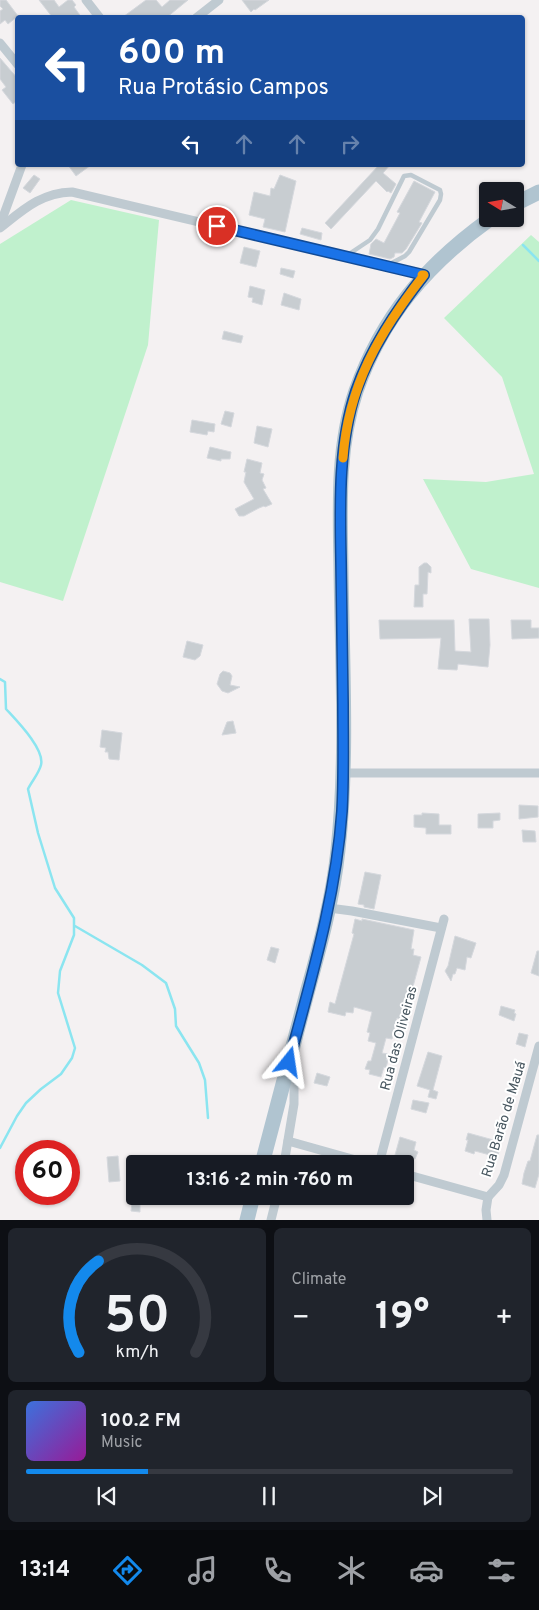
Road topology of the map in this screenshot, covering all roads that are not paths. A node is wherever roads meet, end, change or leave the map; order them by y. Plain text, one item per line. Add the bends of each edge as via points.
1 (86, 0) edge
2 (214, 1) edge
3 (98, 15) edge
4 (199, 15) edge
5 (0, 43) edge
6 (15, 61) edge
7 (21, 167) edge
8 (539, 192) edge
9 (524, 200) edge
10 (0, 226) edge
11 (479, 227) edge
12 (345, 256) junction
13 (386, 266) junction
14 (424, 275) junction
15 (344, 773) junction
16 (539, 773) edge
17 (329, 908) junction
18 (444, 918) dead end
19 (442, 928) junction
20 (293, 1045) junction
21 (539, 1046) edge
22 (288, 1141) junction
23 (264, 1155) edge
24 (286, 1155) edge
25 (338, 1155) edge
26 (381, 1155) edge
27 (414, 1176) edge
28 (488, 1197) junction
29 (251, 1205) edge
30 (275, 1205) edge
31 (247, 1220) edge
32 (271, 1220) edge
33 (487, 1220) edge

1 - 3 street
2 - 4 street
5 - 6 street
7 - 10 street
8 - 9 main road
10 - 12 street via 42,198 72,192
11 - 14 main road
12 - 13 street
12 - 13 lane via 370,240 404,176 411,175 440,190 440,200 409,252
13 - 14 street
14 - 15 main road via 400,305 369,359 348,422 340,516
15 - 16 street
15 - 17 main road via 338,850
17 - 19 street
17 - 20 main road
18 - 19 street, Rua das Oliveiras
19 - 26 street, Rua das Oliveiras
20 - 22 street via 294,1096
20 - 23 main road
21 - 28 street, Rua Barão de Mauá via 504,1175
22 - 24 street
22 - 25 street
27 - 28 street
28 - 33 street
29 - 31 main road
30 - 32 street

